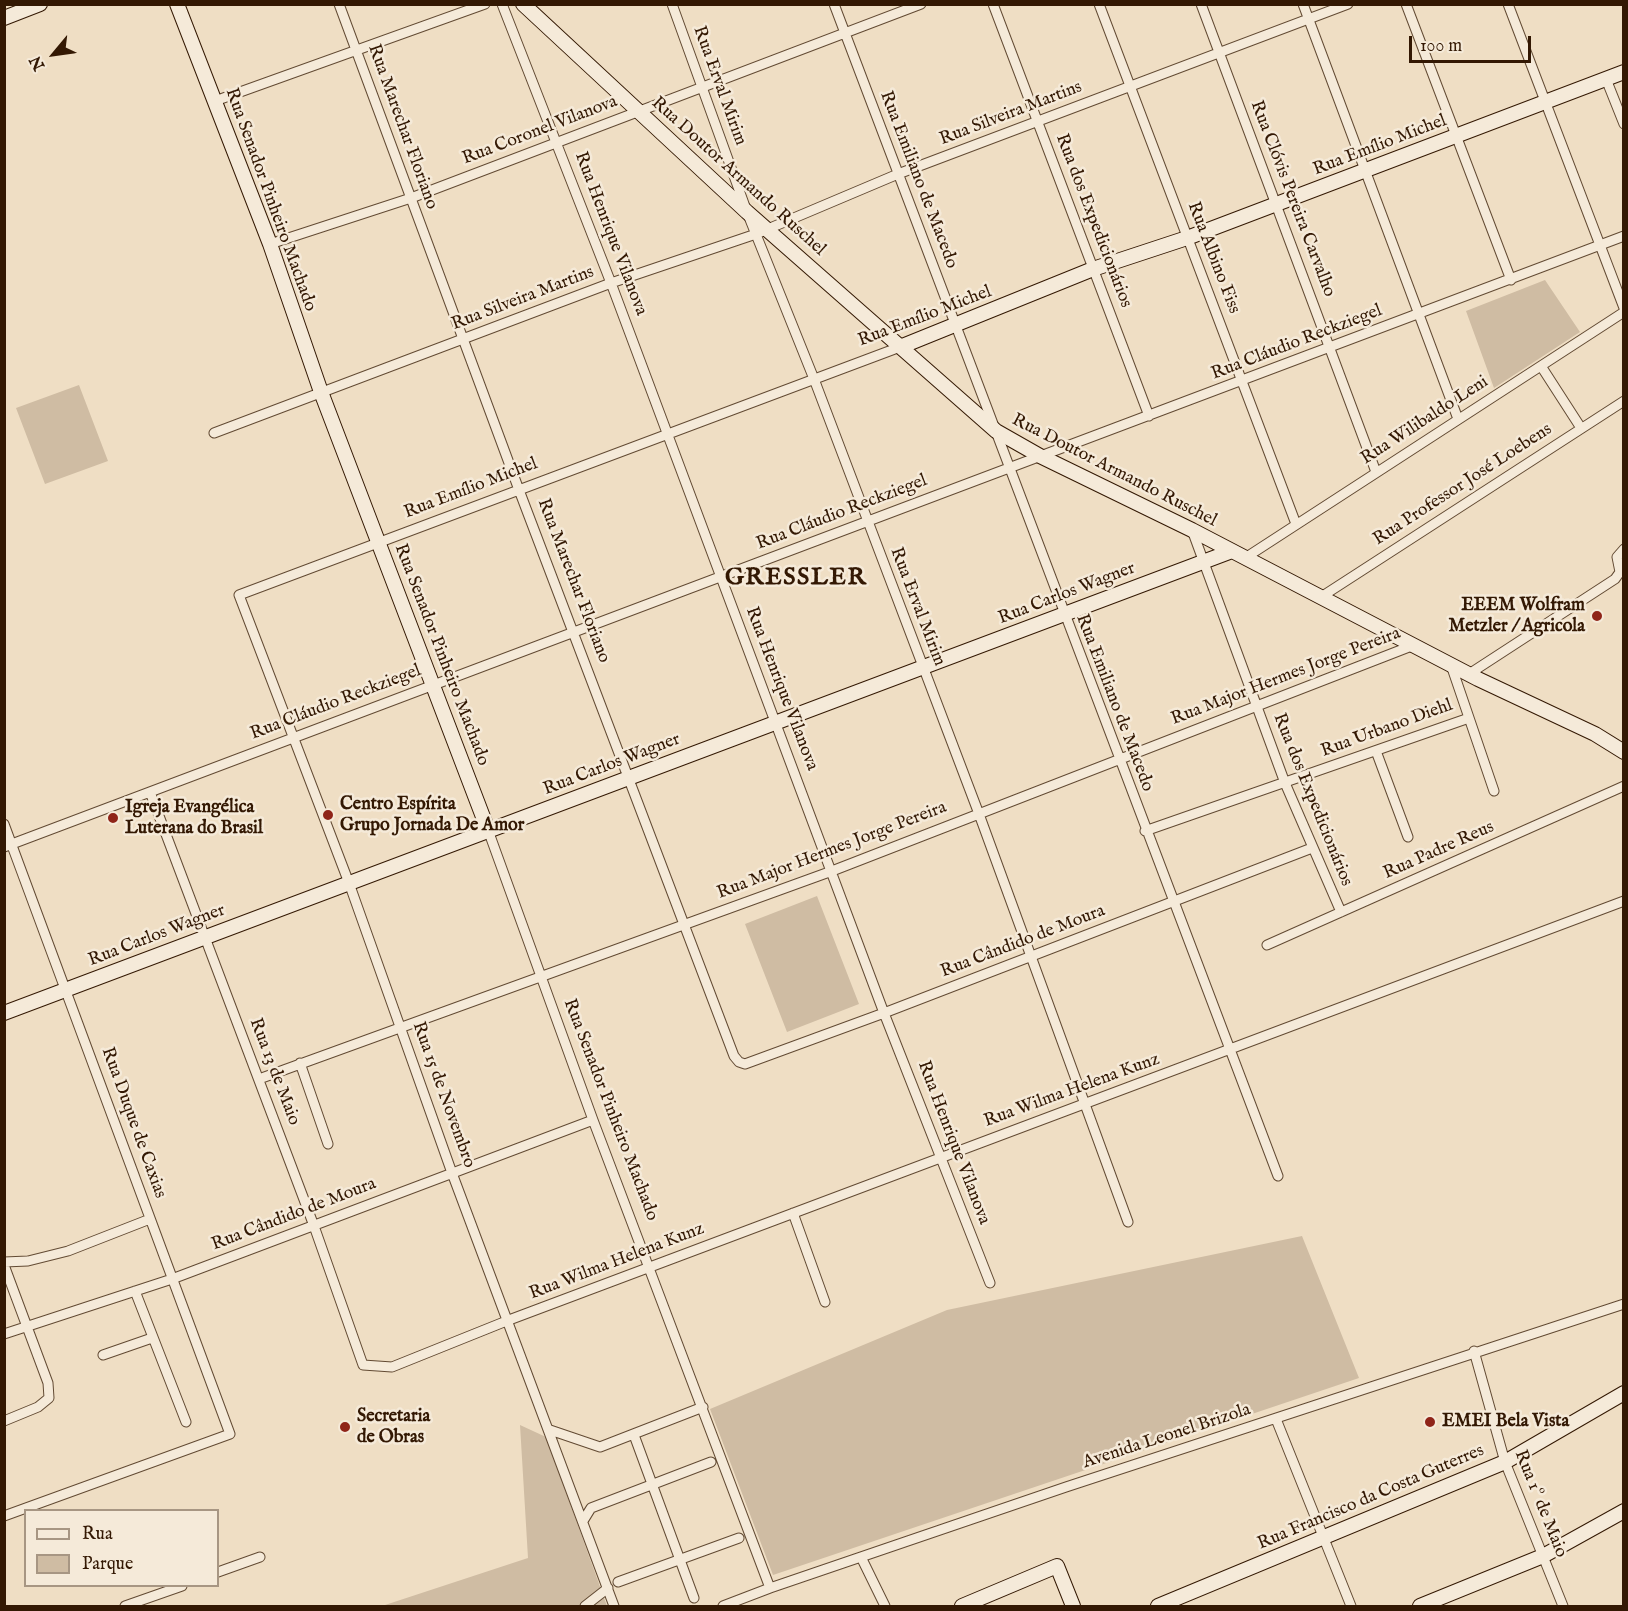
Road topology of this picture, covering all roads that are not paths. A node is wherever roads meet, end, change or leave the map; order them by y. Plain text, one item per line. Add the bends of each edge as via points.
1 (40, 4) edge
2 (177, 4) edge
3 (339, 4) edge
4 (485, 4) edge
5 (502, 4) edge
6 (523, 4) edge
7 (672, 4) edge
8 (834, 4) edge
9 (921, 4) edge
10 (993, 4) edge
11 (1099, 4) edge
12 (1201, 4) edge
13 (1303, 4) edge
14 (1348, 4) edge
15 (1406, 4) edge
16 (1508, 4) edge
17 (17, 9) edge
18 (4, 18) edge
19 (1308, 19) junction
20 (844, 33) junction
21 (356, 51) junction
22 (1219, 53) junction
23 (1623, 72) edge
24 (1606, 79) junction
25 (702, 86) junction
26 (1130, 87) junction
27 (215, 101) junction
28 (1545, 102) junction
29 (638, 110) junction
30 (1038, 122) junction
31 (1623, 124) edge
32 (1456, 136) junction
33 (557, 142) junction
34 (1365, 171) junction
35 (898, 174) junction
36 (411, 198) junction
37 (1276, 204) junction
38 (747, 212) junction
39 (762, 232) junction
40 (1623, 236) edge
41 (1187, 238) junction
42 (270, 244) junction
43 (1600, 245) junction
44 (1093, 269) junction
45 (1510, 280) junction
46 (611, 283) junction
47 (1623, 310) edge
48 (1419, 315) junction
49 (956, 324) junction
50 (462, 339) junction
51 (900, 347) junction
52 (1330, 349) junction
53 (1541, 366) junction
54 (814, 379) junction
55 (1242, 382) junction
56 (321, 392) junction
57 (1623, 401) edge
58 (1149, 416) junction
59 (1458, 419) junction
60 (1581, 428) junction
61 (996, 431) junction
62 (214, 433) dead end
63 (668, 434) junction
64 (1040, 456) junction
65 (1010, 467) junction
66 (1376, 472) junction
67 (519, 490) junction
68 (866, 521) junction
69 (1296, 524) junction
70 (1192, 530) junction
71 (379, 542) junction
72 (1623, 549) edge
73 (1232, 551) junction
74 (1245, 558) junction
75 (1203, 562) junction
76 (720, 576) junction
77 (239, 595) joint
78 (1321, 597) junction
79 (1063, 614) junction
80 (575, 631) junction
81 (1414, 645) junction
82 (1451, 665) junction
83 (923, 667) junction
84 (1469, 674) junction
85 (433, 684) junction
86 (1257, 706) junction
87 (1469, 718) junction
88 (776, 722) junction
89 (293, 737) junction
90 (1376, 751) junction
91 (1623, 752) edge
92 (1118, 760) junction
93 (630, 777) junction
94 (1285, 783) junction
95 (1623, 786) edge
96 (1494, 791) dead end
97 (150, 792) junction
98 (979, 814) junction
99 (4, 824) edge
100 (488, 830) junction
101 (1145, 831) junction
102 (1408, 837) dead end
103 (8, 845) edge
104 (1312, 848) junction
105 (832, 871) junction
106 (349, 883) junction
107 (1623, 901) edge
108 (1173, 904) junction
109 (1341, 912) junction
110 (684, 924) junction
111 (206, 937) junction
112 (1267, 945) dead end
113 (1031, 957) junction
114 (541, 976) junction
115 (66, 989) junction
116 (4, 1012) edge
117 (884, 1013) junction
118 (400, 1026) junction
119 (1230, 1051) junction
120 (300, 1063) junction
121 (745, 1064) joint
122 (259, 1079) junction
123 (1085, 1103) junction
124 (593, 1120) junction
125 (328, 1144) dead end
126 (940, 1158) junction
127 (452, 1173) junction
128 (1278, 1176) dead end
129 (793, 1213) junction
130 (150, 1219) junction
131 (1128, 1222) dead end
132 (314, 1226) junction
133 (4, 1263) edge
134 (651, 1267) junction
135 (172, 1279) junction
136 (990, 1283) dead end
137 (135, 1291) junction
138 (825, 1302) dead end
139 (1623, 1304) edge
140 (509, 1320) junction
141 (27, 1326) junction
142 (4, 1334) edge
143 (152, 1338) junction
144 (1474, 1351) junction
145 (103, 1355) dead end
146 (363, 1365) joint
147 (1623, 1393) edge
148 (703, 1407) junction
149 (1275, 1419) junction
150 (4, 1421) edge
151 (186, 1422) dead end
152 (550, 1431) junction
153 (634, 1435) junction
154 (711, 1462) dead end
155 (1505, 1462) junction
156 (653, 1485) junction
157 (1623, 1511) edge
158 (4, 1516) edge
159 (583, 1521) junction
160 (739, 1538) dead end
161 (1323, 1538) junction
162 (1543, 1556) junction
163 (260, 1557) dead end
164 (861, 1557) junction
165 (680, 1559) junction
166 (219, 1572) edge
167 (618, 1582) dead end
168 (179, 1587) edge
169 (608, 1588) junction
170 (770, 1588) junction
171 (694, 1598) dead end
172 (125, 1606) edge
173 (585, 1606) edge
174 (614, 1606) edge
175 (723, 1606) edge
176 (885, 1606) edge
177 (962, 1606) edge
178 (1073, 1606) edge
179 (1158, 1606) edge
180 (1351, 1606) edge
181 (1420, 1606) edge
182 (1563, 1606) edge

1 - 17 main road
2 - 27 main road, Rua Senador Pinheiro Machado
3 - 21 street, Rua Marechar Floriano
4 - 21 street
5 - 33 street, Rua Henrique Vilanova
6 - 29 main road, Rua Doutor Armando Ruschel
7 - 25 street, Rua Erval Mirim
8 - 20 street, Rua Emiliano de Macedo
9 - 20 street, Rua Coronel Vilanova
10 - 30 street, Rua dos Expedicionários
11 - 26 street, Rua Albino Fiss
12 - 22 street, Rua Clóvis Pereira Carvalho
13 - 19 street
14 - 19 street, Rua Silveira Martins
15 - 32 street
16 - 28 street
17 - 18 main road
19 - 22 street, Rua Silveira Martins
19 - 34 street
20 - 25 street, Rua Coronel Vilanova
20 - 35 street, Rua Emiliano de Macedo
21 - 27 street
21 - 36 street, Rua Marechar Floriano
22 - 26 street, Rua Silveira Martins
22 - 37 street, Rua Clóvis Pereira Carvalho
23 - 24 main road, Rua Emílio Michel
24 - 28 main road, Rua Emílio Michel
24 - 31 street
25 - 29 street, Rua Coronel Vilanova
25 - 38 street, Rua Erval Mirim
26 - 30 street, Rua Silveira Martins
26 - 41 street, Rua Albino Fiss
27 - 42 main road, Rua Senador Pinheiro Machado
28 - 32 main road, Rua Emílio Michel
28 - 43 street
29 - 33 street, Rua Coronel Vilanova
29 - 38 main road, Rua Doutor Armando Ruschel
30 - 35 street, Rua Silveira Martins
30 - 44 street, Rua dos Expedicionários
32 - 34 main road, Rua Emílio Michel
32 - 45 street
33 - 36 street, Rua Coronel Vilanova
33 - 46 street, Rua Henrique Vilanova
34 - 37 main road, Rua Emílio Michel
34 - 48 street
35 - 39 street, Rua Silveira Martins
35 - 49 street, Rua Emiliano de Macedo
36 - 42 street, Rua Coronel Vilanova
36 - 50 street, Rua Marechar Floriano
37 - 41 main road, Rua Emílio Michel
37 - 52 street, Rua Clóvis Pereira Carvalho
38 - 39 main road, Rua Doutor Armando Ruschel
39 - 46 street, Rua Silveira Martins
39 - 51 main road, Rua Doutor Armando Ruschel
39 - 54 street, Rua Erval Mirim
40 - 43 street, Rua Cláudio Reckziegel
41 - 44 main road, Rua Emílio Michel
41 - 55 street, Rua Albino Fiss
42 - 56 main road, Rua Senador Pinheiro Machado
43 - 45 street, Rua Cláudio Reckziegel
43 - 47 street
44 - 49 main road, Rua Emílio Michel
44 - 58 street, Rua dos Expedicionários
45 - 48 street, Rua Cláudio Reckziegel
46 - 50 street, Rua Silveira Martins
46 - 63 street, Rua Henrique Vilanova
47 - 53 street, Rua Wilibaldo Leni
48 - 52 street, Rua Cláudio Reckziegel
48 - 59 street
49 - 51 main road, Rua Emílio Michel
49 - 61 street, Rua Emiliano de Macedo
50 - 56 street, Rua Silveira Martins
50 - 67 street, Rua Marechar Floriano
51 - 54 street, Rua Emílio Michel
51 - 61 main road, Rua Doutor Armando Ruschel
52 - 55 street, Rua Cláudio Reckziegel
52 - 66 street, Rua Clóvis Pereira Carvalho
53 - 59 street, Rua Wilibaldo Leni
53 - 60 street
54 - 63 street, Rua Emílio Michel
54 - 68 street, Rua Erval Mirim
55 - 58 street, Rua Cláudio Reckziegel
55 - 69 street, Rua Albino Fiss
56 - 62 street, Rua Silveira Martins
56 - 71 main road, Rua Senador Pinheiro Machado
57 - 60 street, Rua Professor José Loebens
58 - 64 street, Rua Cláudio Reckziegel
59 - 66 street, Rua Wilibaldo Leni
60 - 78 street, Rua Professor José Loebens
61 - 64 main road, Rua Doutor Armando Ruschel
61 - 65 street, Rua Emiliano de Macedo
63 - 67 street, Rua Emílio Michel
63 - 76 street, Rua Henrique Vilanova
64 - 65 street, Rua Cláudio Reckziegel
64 - 70 main road, Rua Doutor Armando Ruschel
65 - 68 street, Rua Cláudio Reckziegel
65 - 79 street, Rua Emiliano de Macedo
66 - 69 street, Rua Wilibaldo Leni
67 - 71 street, Rua Emílio Michel
67 - 80 street, Rua Marechar Floriano
68 - 76 street, Rua Cláudio Reckziegel
68 - 83 street, Rua Erval Mirim
69 - 74 street, Rua Wilibaldo Leni
70 - 73 main road, Rua Doutor Armando Ruschel
70 - 75 street, Rua dos Expedicionários
71 - 77 street, Rua Emílio Michel
71 - 85 main road, Rua Senador Pinheiro Machado
72 - 84 street via 1617,557 1620,572 1614,579
73 - 74 main road, Rua Doutor Armando Ruschel
73 - 75 main road, Rua Carlos Wagner
74 - 78 main road, Rua Doutor Armando Ruschel
75 - 79 main road, Rua Carlos Wagner
75 - 86 street, Rua dos Expedicionários
76 - 80 street, Rua Cláudio Reckziegel
76 - 88 street, Rua Henrique Vilanova
77 - 89 street, Rua 15 de Novembro
78 - 81 main road, Rua Doutor Armando Ruschel
79 - 83 main road, Rua Carlos Wagner
79 - 92 street, Rua Emiliano de Macedo
80 - 85 street, Rua Cláudio Reckziegel
80 - 93 street, Rua Marechar Floriano
81 - 82 main road, Rua Doutor Armando Ruschel
81 - 86 street, Rua Major Hermes Jorge Pereira
82 - 84 main road, Rua Doutor Armando Ruschel
82 - 87 street
83 - 88 main road, Rua Carlos Wagner
83 - 98 street, Rua Erval Mirim
84 - 91 main road, Rua Doutor Armando Ruschel via 1595,734
85 - 89 street, Rua Cláudio Reckziegel
85 - 100 main road, Rua Senador Pinheiro Machado
86 - 92 street, Rua Major Hermes Jorge Pereira
86 - 94 street, Rua dos Expedicionários
87 - 90 street, Rua Urbano Diehl
87 - 96 street
88 - 93 main road, Rua Carlos Wagner
88 - 105 street, Rua Henrique Vilanova
89 - 97 street, Rua Cláudio Reckziegel
89 - 106 street, Rua 15 de Novembro
90 - 94 street, Rua Urbano Diehl
90 - 102 street
92 - 98 street, Rua Major Hermes Jorge Pereira
92 - 101 street, Rua Emiliano de Macedo
93 - 100 main road, Rua Carlos Wagner
93 - 110 street, Rua Marechar Floriano
94 - 101 street, Rua Urbano Diehl
94 - 104 street, Rua dos Expedicionários
95 - 109 street, Rua Padre Reus
97 - 103 street, Rua Cláudio Reckziegel
97 - 111 street, Rua 13 de Maio
98 - 105 street, Rua Major Hermes Jorge Pereira
98 - 113 street, Rua Erval Mirim
99 - 103 street, Rua Duque de Caxias
100 - 106 main road, Rua Carlos Wagner
100 - 114 street, Rua Senador Pinheiro Machado
101 - 108 street, Rua Emiliano de Macedo
103 - 115 street, Rua Duque de Caxias
104 - 108 street, Rua Cândido de Moura
104 - 109 street, Rua dos Expedicionários
105 - 110 street, Rua Major Hermes Jorge Pereira
105 - 117 street, Rua Henrique Vilanova
106 - 111 main road, Rua Carlos Wagner
106 - 118 street, Rua 15 de Novembro
107 - 119 street, Rua Wilma Helena Kunz
108 - 113 street, Rua Cândido de Moura
108 - 119 street, Rua Emiliano de Macedo
109 - 112 street, Rua Padre Reus
110 - 114 street, Rua Major Hermes Jorge Pereira
110 - 121 street, Rua Marechar Floriano via 734,1056
111 - 115 main road, Rua Carlos Wagner
111 - 122 street, Rua 13 de Maio
113 - 117 street, Rua Cândido de Moura
113 - 123 street, Rua Erval Mirim
114 - 118 street, Rua Major Hermes Jorge Pereira
114 - 124 street, Rua Senador Pinheiro Machado
115 - 116 main road, Rua Carlos Wagner
115 - 130 street, Rua Duque de Caxias
117 - 121 street, Rua Cândido de Moura
117 - 126 street, Rua Henrique Vilanova
118 - 120 street, Rua Major Hermes Jorge Pereira
118 - 127 street, Rua 15 de Novembro
119 - 123 street, Rua Wilma Helena Kunz
119 - 128 street, Rua Emiliano de Macedo
120 - 122 street, Rua Major Hermes Jorge Pereira
120 - 125 street
122 - 132 street, Rua 13 de Maio
123 - 126 street, Rua Wilma Helena Kunz
123 - 131 street, Rua Erval Mirim
124 - 127 street, Rua Cândido de Moura
124 - 134 street, Rua Senador Pinheiro Machado
126 - 129 street, Rua Wilma Helena Kunz
126 - 136 street, Rua Henrique Vilanova
127 - 132 street, Rua Cândido de Moura
127 - 140 street, Rua 15 de Novembro
129 - 134 street, Rua Wilma Helena Kunz
129 - 138 street
130 - 133 street via 68,1251
130 - 135 street, Rua Duque de Caxias
132 - 135 street, Rua Cândido de Moura
132 - 146 street, Rua 13 de Maio
133 - 141 street
134 - 140 street, Rua Wilma Helena Kunz
134 - 148 street, Rua Senador Pinheiro Machado
135 - 137 street, Rua Cândido de Moura
135 - 158 street, Rua Duque de Caxias via 230,1434
137 - 141 street, Rua Cândido de Moura
137 - 143 street
139 - 144 street, Avenida Leonel Brizola
140 - 146 street, Rua Wilma Helena Kunz via 392,1367
140 - 152 street, Rua 15 de Novembro
141 - 142 street, Rua Cândido de Moura
141 - 150 street via 48,1383 49,1398 38,1407
143 - 145 street
143 - 151 street
144 - 149 street, Avenida Leonel Brizola
144 - 155 street, Rua 1º de Maio
147 - 155 main road, Rua Francisco da Costa Guterres
148 - 153 street
148 - 170 street, Rua Senador Pinheiro Machado
149 - 161 street
149 - 164 street, Avenida Leonel Brizola
152 - 153 street via 600,1448
152 - 159 street, Rua 15 de Novembro
153 - 156 street
154 - 156 street
155 - 161 main road, Rua Francisco da Costa Guterres
155 - 162 street, Rua 1º de Maio
156 - 159 street via 591,1508
156 - 165 street
157 - 162 main road
159 - 169 street, Rua 15 de Novembro
160 - 165 street
161 - 179 main road, Rua Francisco da Costa Guterres
161 - 180 street
162 - 181 main road
162 - 182 street, Rua 1º de Maio
163 - 166 street
164 - 170 street, Avenida Leonel Brizola
164 - 176 street
165 - 167 street
165 - 171 street
168 - 172 street
169 - 173 street
169 - 174 street, Rua 15 de Novembro
170 - 175 street, Avenida Leonel Brizola
177 - 178 main road via 1057,1566

